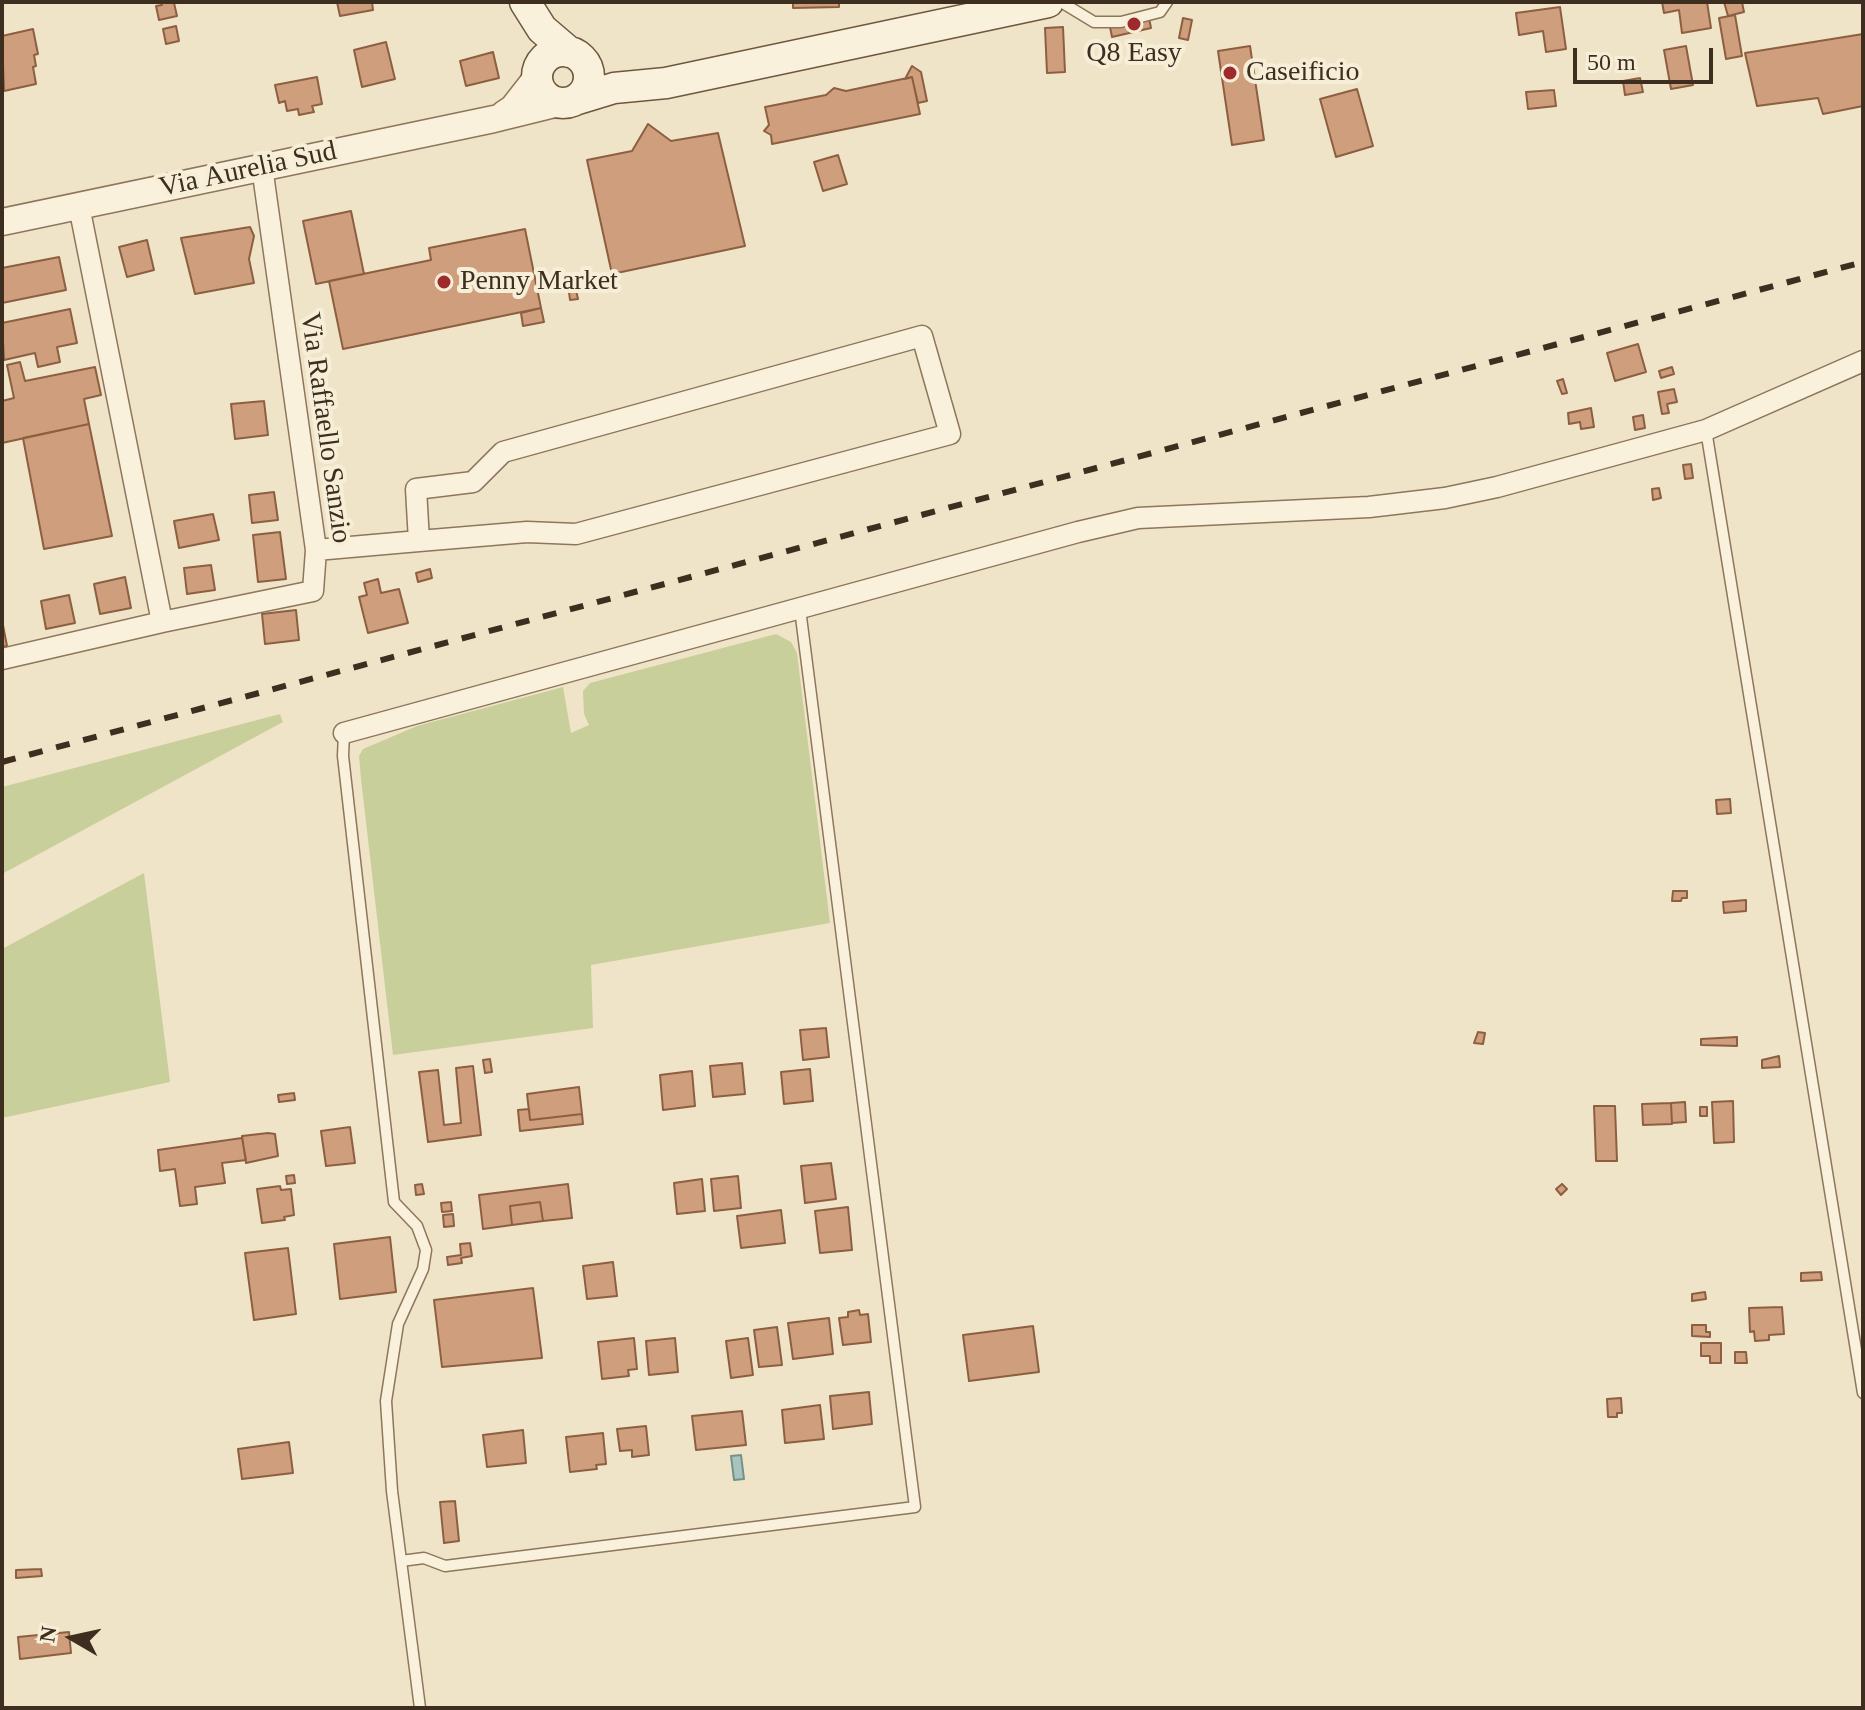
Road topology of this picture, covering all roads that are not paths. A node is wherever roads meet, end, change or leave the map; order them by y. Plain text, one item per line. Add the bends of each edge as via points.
1 (523, 2) edge
2 (1048, 2) edge
3 (1061, 2) edge
4 (1167, 2) edge
5 (578, 59) junction
6 (539, 71) junction
7 (718, 72) junction
8 (568, 101) junction
9 (494, 119) junction
10 (262, 167) junction
11 (79, 206) junction
12 (2, 222) edge
13 (1863, 361) edge
14 (1706, 430) junction
15 (419, 541) junction
16 (316, 550) junction
17 (800, 609) junction
18 (162, 622) junction
19 (2, 659) edge
20 (344, 733) joint
21 (1863, 1393) edge
22 (401, 1561) junction
23 (420, 1708) edge

1 - 5 main road via 542,29
1 - 6 main road
2 - 7 main road, Via Aurelia Sud
3 - 4 lane via 1094,22 1121,22 1160,12
5 - 6 main road, Via Aurelia Sud via 553,54
5 - 7 main road, Via Aurelia Sud via 612,73
5 - 8 main road via 589,80 583,94
6 - 8 main road via 541,90
6 - 9 street, Via Aurelia Sud via 513,108
7 - 8 main road, Via Aurelia Sud via 614,88
8 - 9 street, Via Aurelia Sud
9 - 10 street, Via Aurelia Sud
10 - 11 street, Via Aurelia Sud
10 - 16 street, Via Raffaello Sanzio
11 - 12 street, Via Aurelia Sud
11 - 18 street
13 - 14 street
14 - 17 street via 1445,498 1369,507 1138,518
14 - 21 lane
15 - 15 street via 416,489 473,482 503,452 922,336 950,434 576,534 527,532
15 - 16 street
16 - 18 street, Via Raffaello Sanzio via 313,591
17 - 20 street
17 - 22 lane via 915,1507 445,1566 424,1558
18 - 19 street, Via Raffaello Sanzio
20 - 22 lane via 394,1202 417,1226 426,1250 398,1324 386,1401
22 - 23 lane

